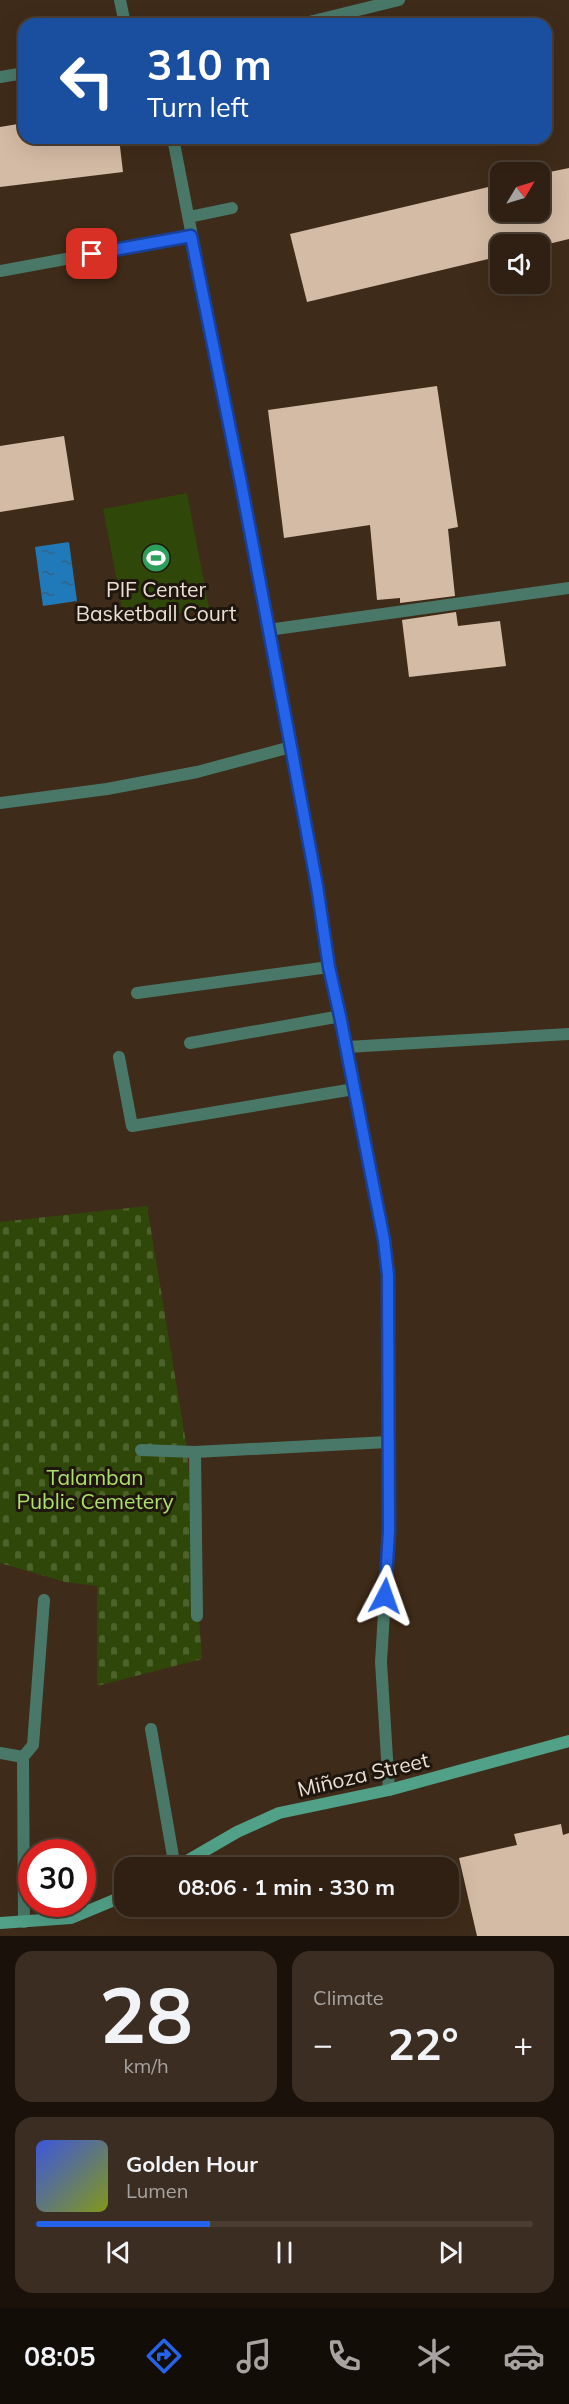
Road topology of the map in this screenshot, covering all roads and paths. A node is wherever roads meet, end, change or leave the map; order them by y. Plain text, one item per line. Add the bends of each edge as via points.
1 (120, 0) edge
2 (399, 0) edge
3 (124, 18) edge
4 (326, 18) edge
5 (18, 73) edge
6 (0, 77) edge
7 (174, 144) edge
8 (232, 208) dead end
9 (189, 217) junction
10 (191, 236) junction
11 (0, 271) edge
12 (569, 588) edge
13 (268, 630) junction
14 (291, 747) junction
15 (0, 803) edge
16 (329, 967) junction
17 (137, 993) dead end
18 (340, 1016) junction
19 (569, 1035) edge
20 (190, 1043) dead end
21 (347, 1047) junction
22 (119, 1057) dead end
23 (354, 1089) junction
24 (388, 1442) junction
25 (141, 1450) dead end
26 (195, 1452) junction
27 (44, 1600) dead end
28 (197, 1616) dead end
29 (151, 1729) dead end
30 (569, 1741) edge
31 (0, 1753) edge
32 (23, 1757) junction
33 (389, 1790) junction
34 (173, 1857) edge
35 (194, 1857) edge
36 (114, 1900) edge
37 (24, 1922) junction
38 (0, 1923) edge

1 - 3 street
2 - 4 street
5 - 6 street
7 - 9 street
8 - 9 street
9 - 10 street
10 - 11 street
10 - 13 street
12 - 13 street
13 - 14 street
14 - 15 street via 197,772
14 - 16 street
16 - 17 street
16 - 18 street
18 - 20 street
18 - 21 street
19 - 21 street
21 - 23 street
22 - 23 street via 132,1126
23 - 24 street via 388,1275
24 - 26 street
24 - 33 street via 389,1531 381,1662
25 - 26 street
26 - 28 street
27 - 32 street via 33,1745
29 - 34 street
30 - 33 main road, Miñoza Street
31 - 32 street
32 - 37 street
33 - 35 main road, Miñoza Street via 279,1814
36 - 37 main road via 71,1918
37 - 38 main road

